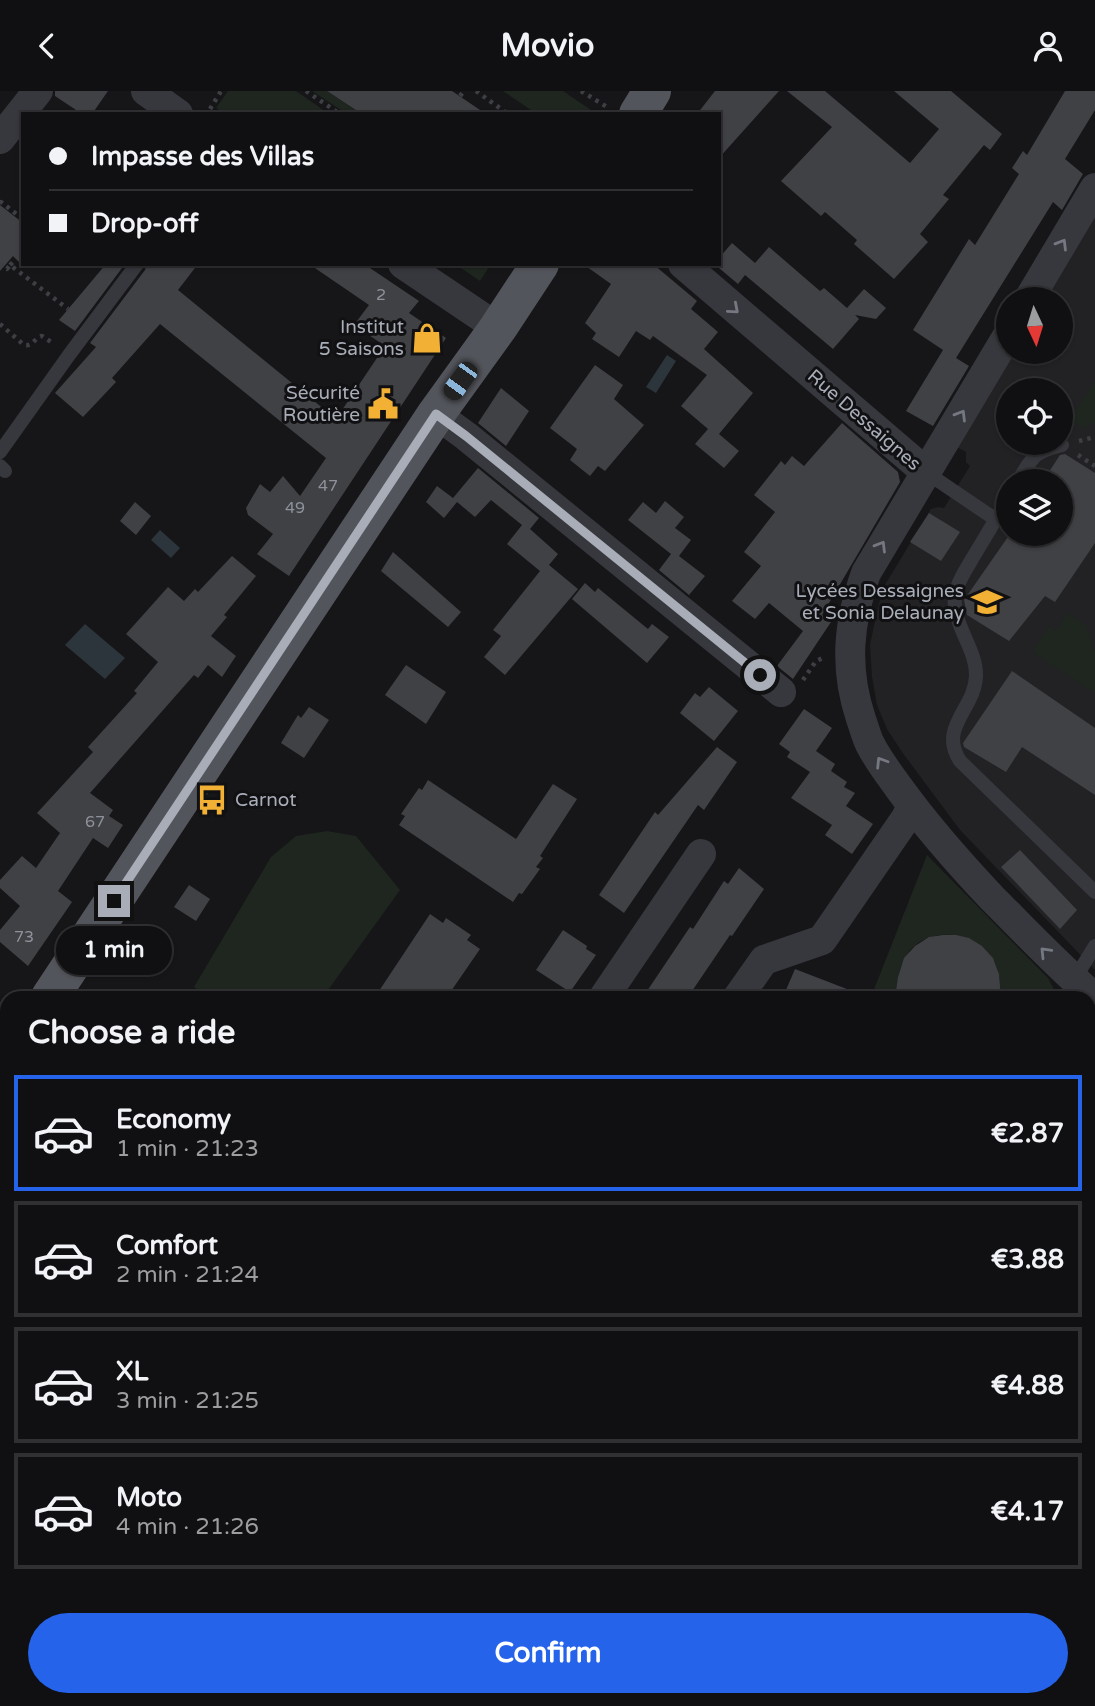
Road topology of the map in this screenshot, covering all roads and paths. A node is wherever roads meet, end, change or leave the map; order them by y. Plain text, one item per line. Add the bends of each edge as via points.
1 (38, 91) edge
2 (146, 91) edge
3 (221, 91) edge
4 (306, 91) edge
5 (464, 91) edge
6 (476, 91) edge
7 (581, 91) edge
8 (652, 91) edge
9 (460, 96) dead end
10 (210, 109) dead end
11 (622, 111) edge
12 (21, 112) edge
13 (21, 112) edge
14 (175, 112) edge
15 (337, 112) edge
16 (505, 112) edge
17 (0, 139) edge
18 (1095, 188) edge
19 (0, 203) edge
20 (21, 217) edge
21 (16, 259) dead end
22 (0, 264) edge
23 (10, 265) junction
24 (136, 266) edge
25 (406, 266) edge
26 (539, 266) edge
27 (684, 266) edge
28 (1036, 287) edge
29 (68, 309) dead end
30 (0, 324) edge
31 (498, 328) junction
32 (69, 355) junction
33 (996, 355) edge
34 (436, 414) junction
35 (0, 452) edge
36 (926, 474) junction
37 (995, 519) joint
38 (836, 652) dead end
39 (781, 692) joint
40 (912, 806) junction
41 (701, 854) dead end
42 (1095, 892) edge
43 (1095, 946) edge
44 (1084, 989) edge
45 (54, 991) edge
46 (608, 991) edge
47 (742, 991) edge

1 - 13 street
2 - 14 street
3 - 10 path
4 - 15 path
5 - 9 path
6 - 16 path
7 - 11 path
8 - 11 main road
12 - 17 street
28 -> 18 street
19 - 20 path
21 - 23 path
22 - 23 path via 7,269
23 - 29 path
24 - 32 lane
25 - 31 street
26 - 31 main road
27 -> 36 street, Rue Dessaignes
30 - 32 path via 24,345 32,345 42,336
31 - 34 main road
32 - 35 lane
36 -> 33 street
34 - 39 street
34 - 45 main road
36 - 37 lane
40 -> 36 street, Rue Dessaignes via 869,743 856,705 849,660 852,623 866,573
37 - 42 lane via 955,595 956,614 976,677 953,734 954,751
38 - 39 path via 816,661 790,700
44 -> 40 street, Rue Dessaignes via 957,861
40 - 47 street via 822,940 764,960
41 - 46 street
43 - 44 lane

